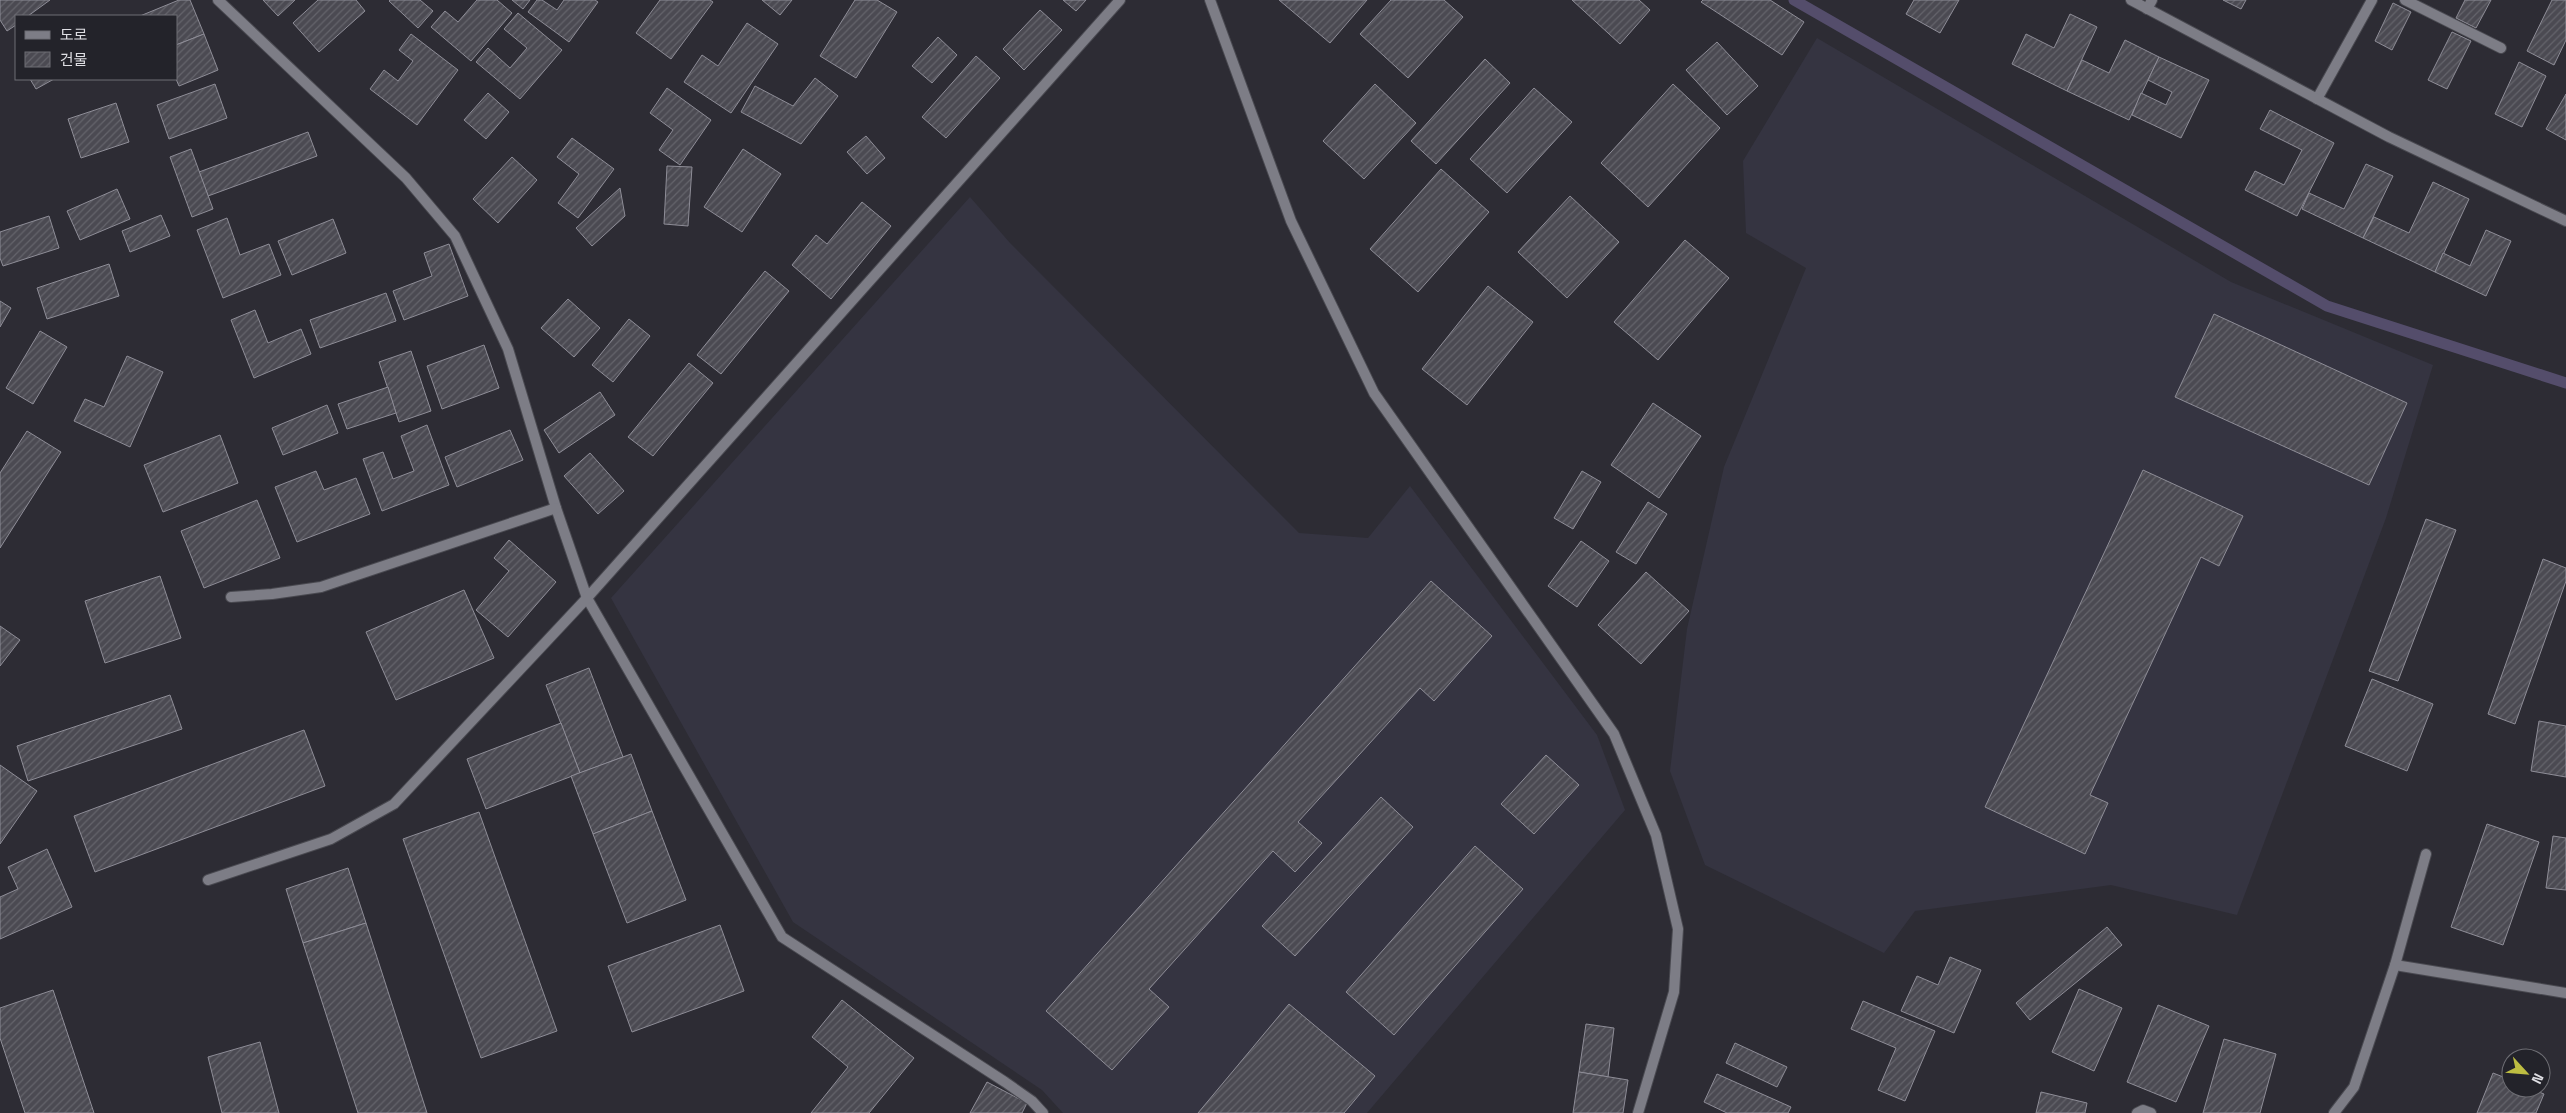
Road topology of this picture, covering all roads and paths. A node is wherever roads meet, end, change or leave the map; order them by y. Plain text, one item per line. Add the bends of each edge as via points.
1 (218, 0) edge
2 (1120, 0) edge
3 (1210, 0) edge
4 (2131, 0) edge
5 (2372, 0) edge
6 (2405, 0) edge
7 (2150, 4) edge
8 (2501, 48) dead end
9 (2317, 99) junction
10 (2566, 221) edge
11 (556, 508) junction
12 (231, 597) dead end
13 (587, 598) junction
14 (2426, 854) dead end
15 (208, 880) dead end
16 (2395, 965) junction
17 (2566, 993) edge
18 (1043, 1113) edge
19 (1638, 1113) edge
20 (2137, 1113) edge
21 (2151, 1113) edge
22 (2334, 1113) edge

1 - 11 street via 406,178 455,236 508,349
2 - 13 street
3 - 19 street via 1291,221 1374,393 1614,734 1656,835 1678,929 1674,992
4 - 7 street
5 - 9 street
6 - 8 street
7 - 9 street
9 - 10 street
11 - 12 street via 321,587
11 - 13 street
13 - 15 street via 394,804 331,839
13 - 18 street via 782,937 1005,1082
14 - 16 street
16 - 17 street
16 - 22 street via 2354,1087
20 - 21 street via 2143,1110

